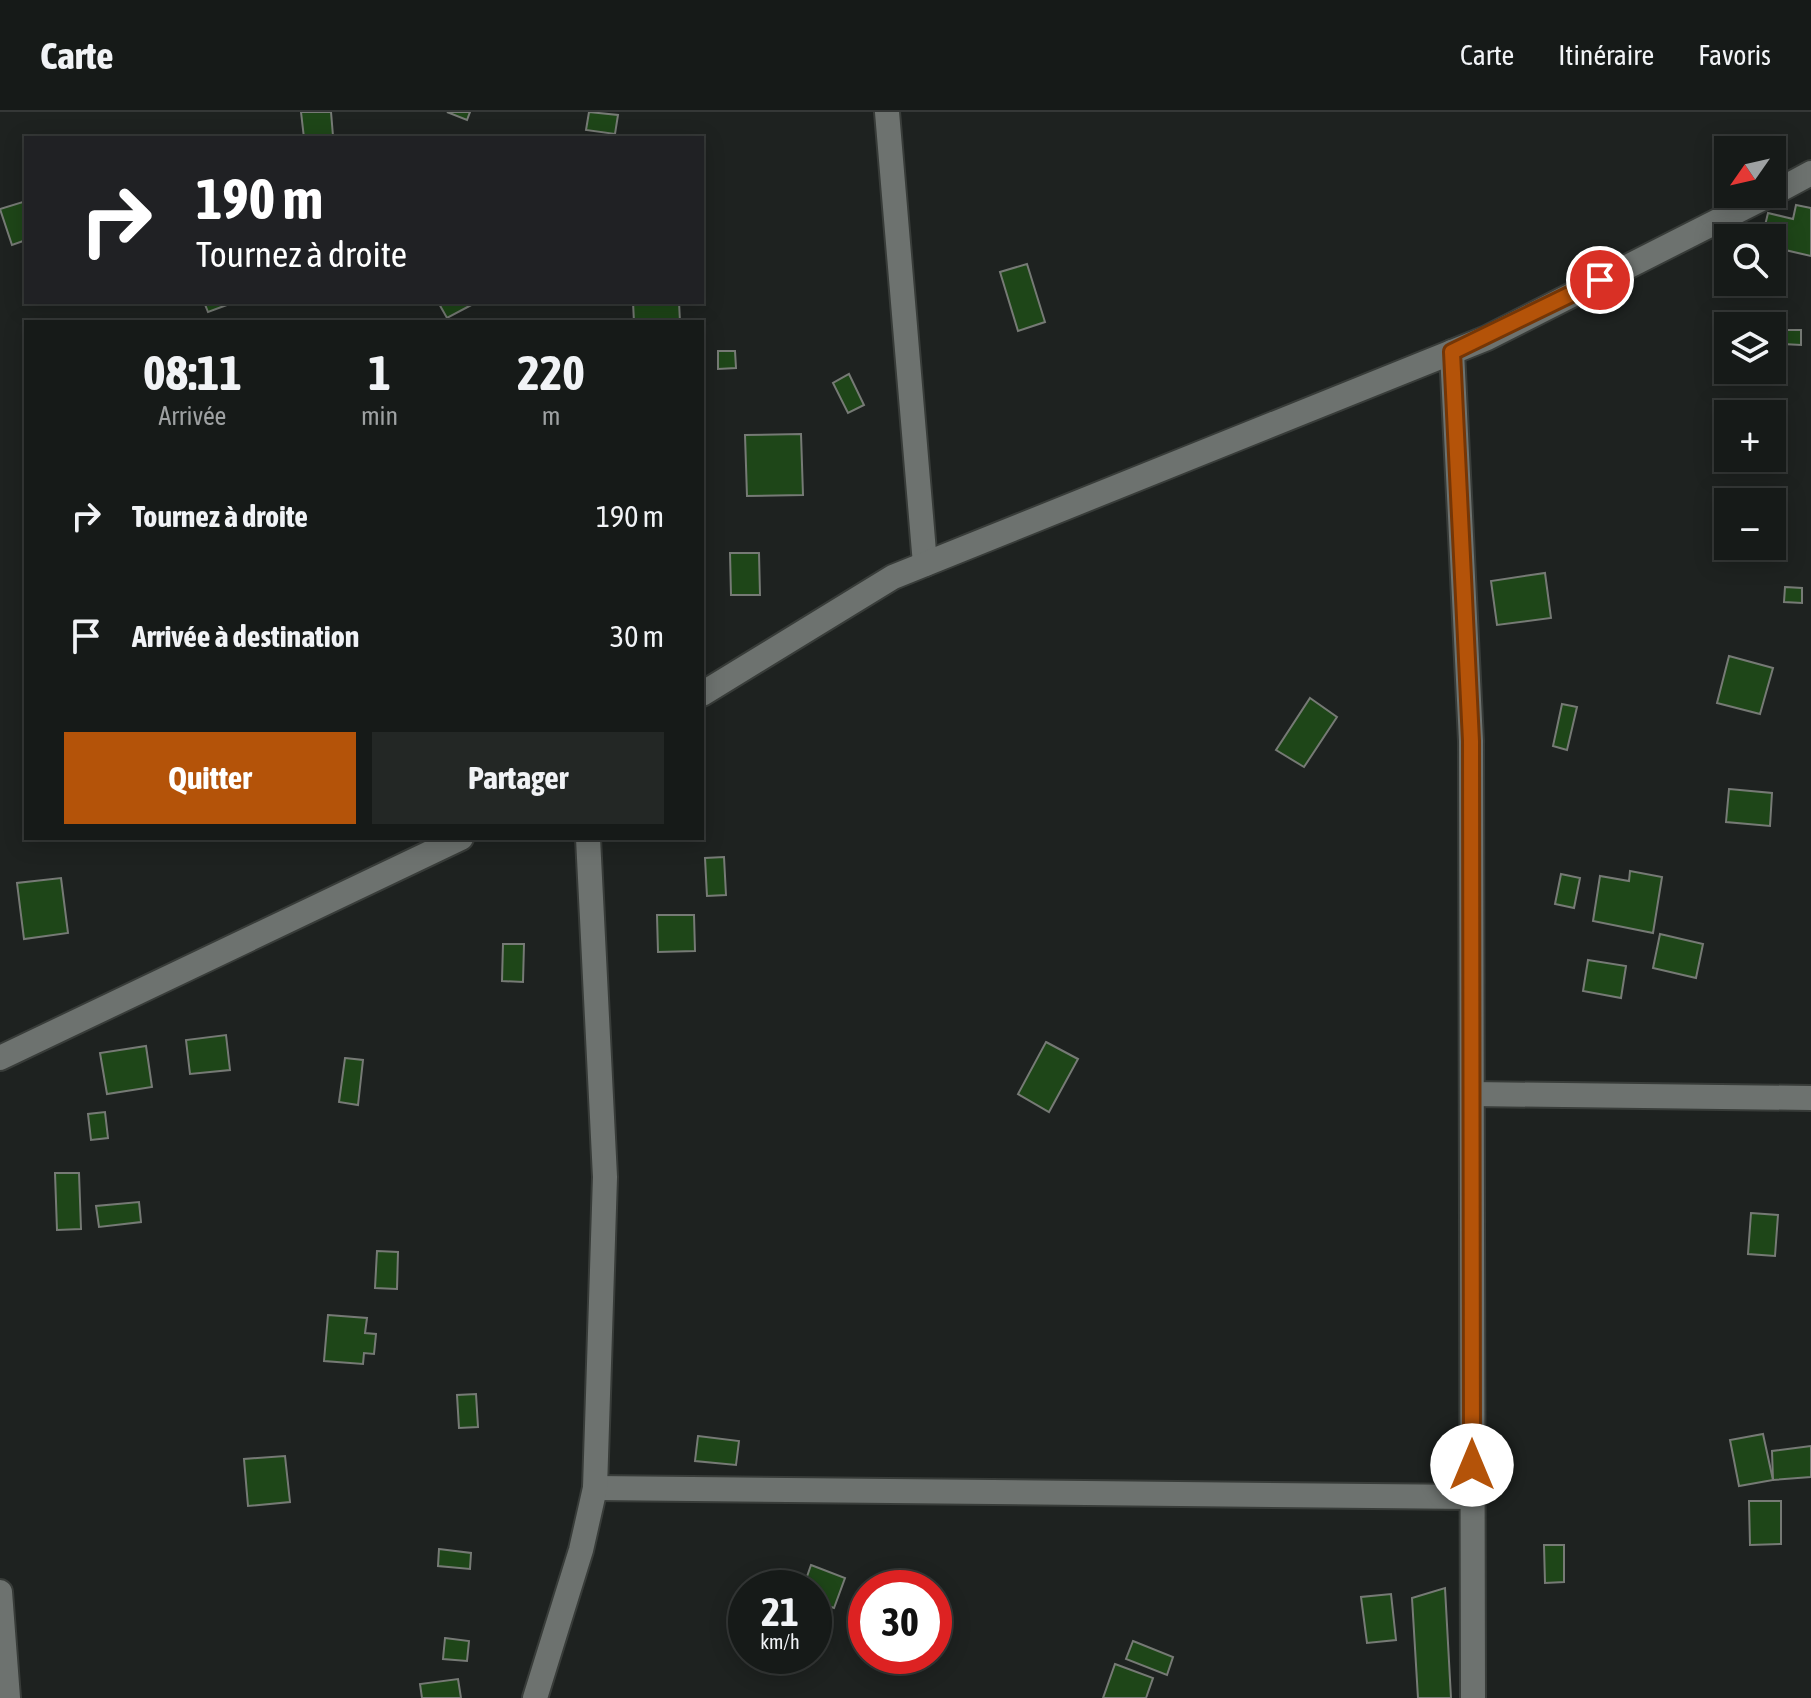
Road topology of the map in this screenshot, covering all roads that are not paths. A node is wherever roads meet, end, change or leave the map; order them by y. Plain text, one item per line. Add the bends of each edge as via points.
1 (887, 112) edge
2 (1811, 173) edge
3 (1786, 186) edge
4 (1744, 208) edge
5 (1452, 352) junction
6 (925, 564) junction
7 (704, 693) edge
8 (457, 840) edge
9 (588, 840) edge
10 (0, 1058) edge
11 (1472, 1094) junction
12 (1811, 1098) edge
13 (595, 1488) junction
14 (1472, 1497) junction
15 (0, 1592) edge
16 (8, 1698) edge
17 (535, 1698) edge
18 (1473, 1698) edge

1 - 6 street
2 - 3 street
4 - 5 street
5 - 6 street
5 - 11 street via 1471,741
6 - 7 street via 893,577
8 - 10 street
9 - 13 street via 605,1177
11 - 12 street
11 - 14 street
13 - 14 street
13 - 17 street
14 - 18 street
15 - 16 street

